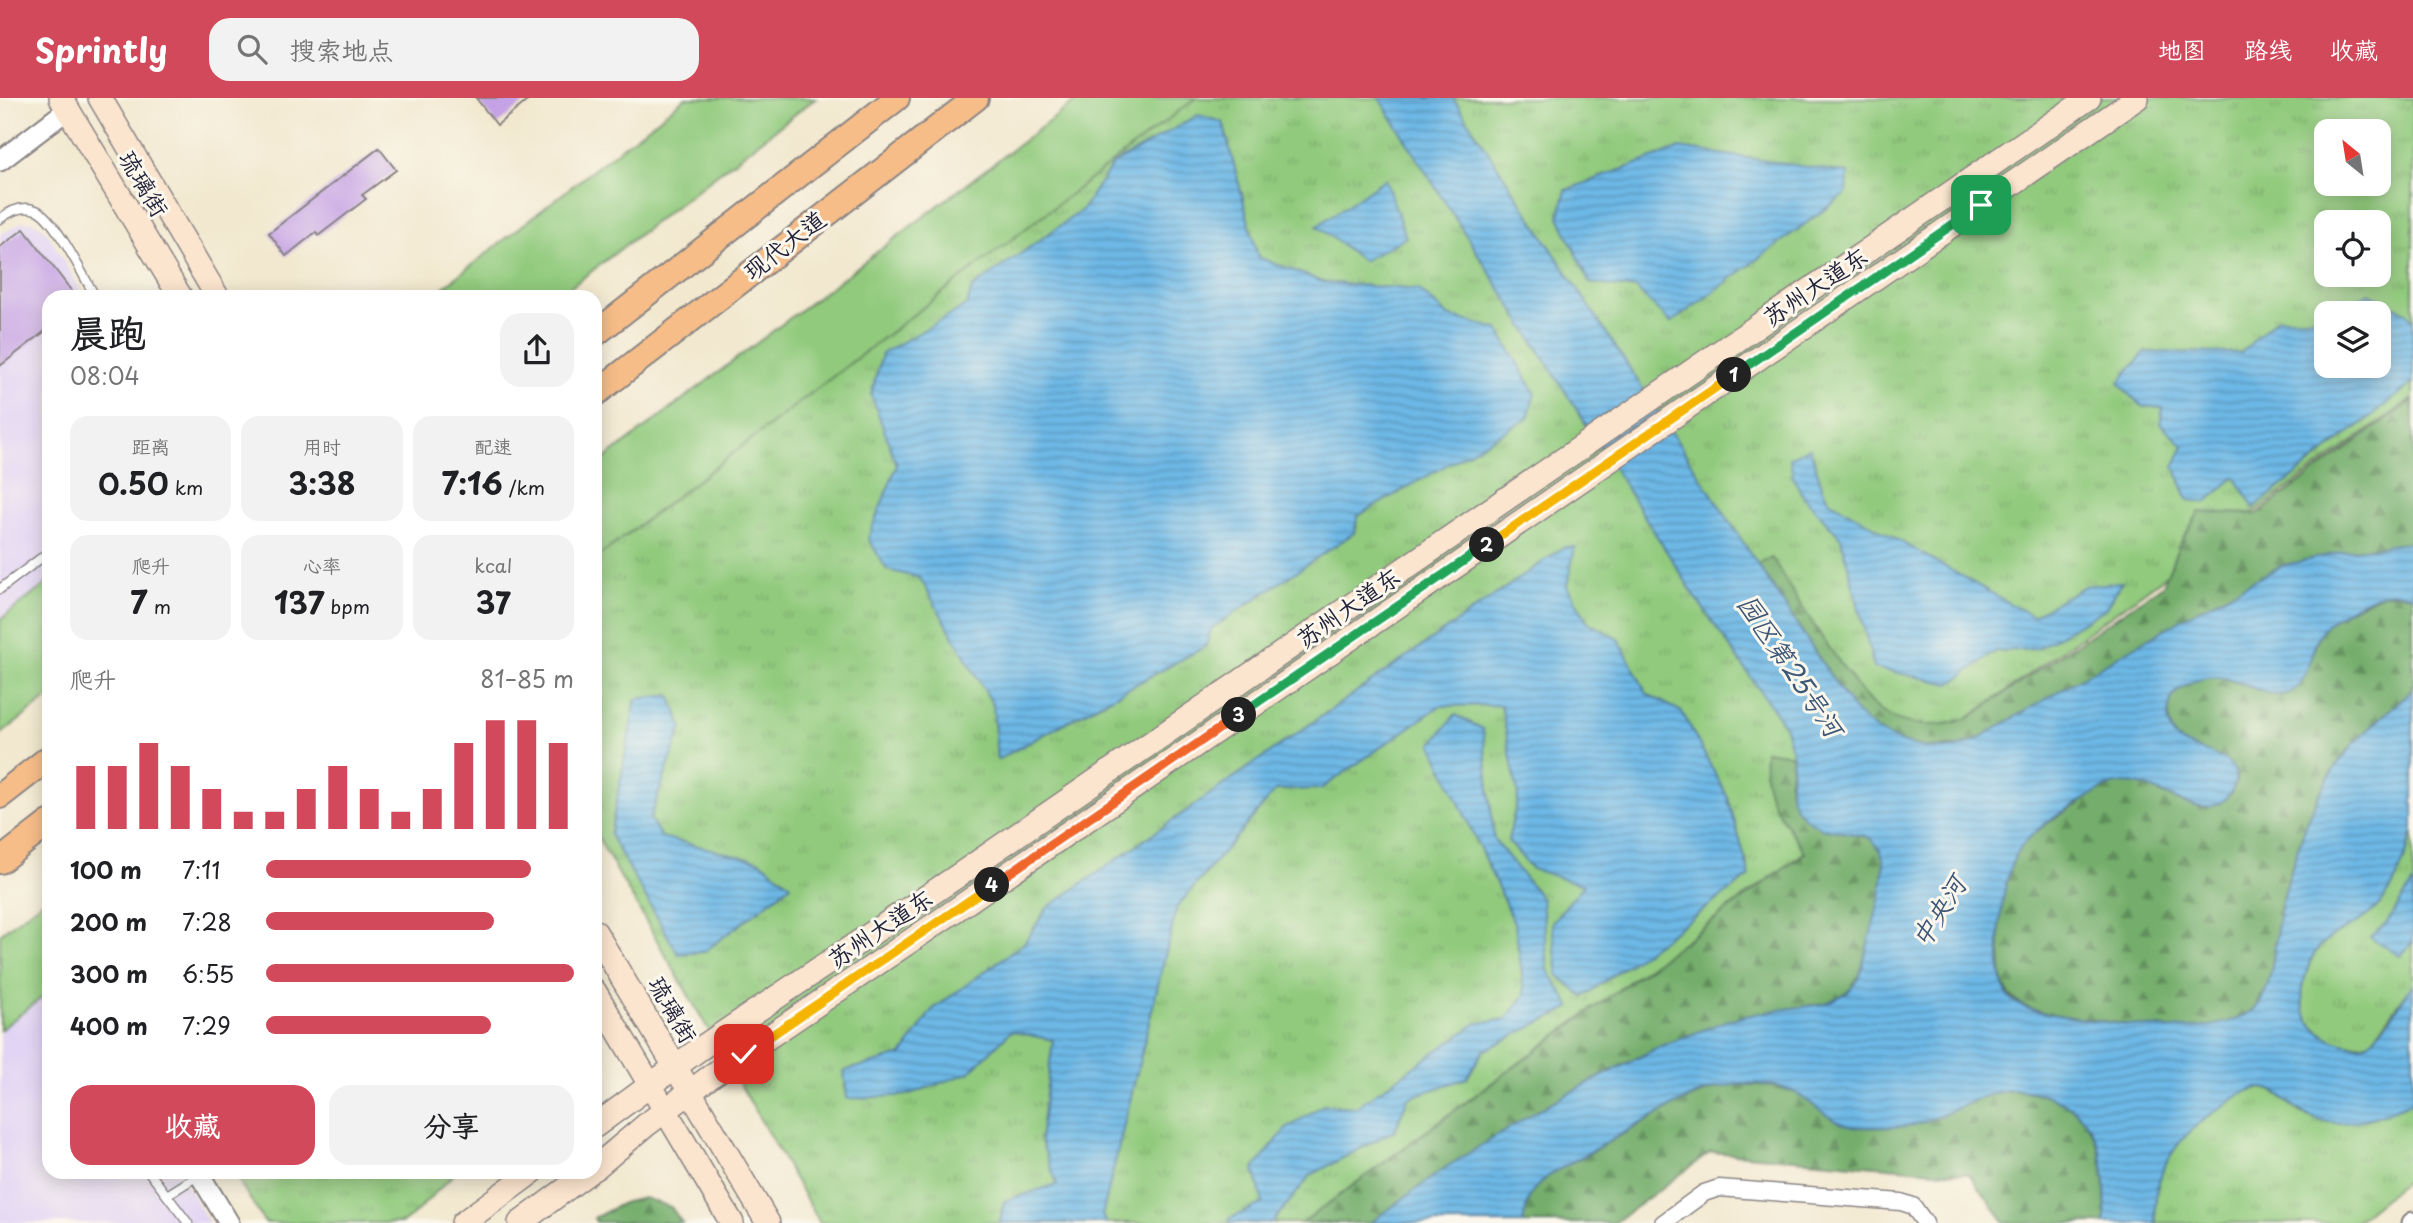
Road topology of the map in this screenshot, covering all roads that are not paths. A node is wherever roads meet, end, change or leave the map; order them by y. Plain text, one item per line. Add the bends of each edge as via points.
1 (100, 98) edge
2 (897, 98) edge
3 (976, 98) edge
4 (2089, 98) edge
5 (2137, 98) edge
6 (64, 104) edge
7 (0, 161) edge
8 (0, 219) edge
9 (91, 290) edge
10 (176, 290) edge
11 (213, 290) edge
12 (602, 329) edge
13 (602, 389) edge
14 (42, 557) edge
15 (0, 589) edge
16 (42, 763) edge
17 (0, 796) edge
18 (42, 828) edge
19 (0, 861) edge
20 (602, 944) edge
21 (602, 1004) edge
22 (675, 1068) junction
23 (649, 1086) junction
24 (689, 1091) junction
25 (664, 1111) junction
26 (602, 1121) edge
27 (602, 1162) edge
28 (154, 1179) edge
29 (193, 1179) edge
30 (206, 1179) edge
31 (208, 1179) edge
32 (523, 1179) edge
33 (580, 1179) edge
34 (167, 1195) junction
35 (188, 1223) edge
36 (229, 1223) edge
37 (243, 1223) edge
38 (463, 1223) edge
39 (520, 1223) edge
40 (732, 1223) edge
41 (768, 1223) edge
42 (1663, 1223) edge
43 (1926, 1223) edge

1 - 11 main road, 琉璃街
2 - 12 main road, 现代大道
3 - 13 main road, 现代大道
4 - 22 main road, 苏州大道东
5 - 24 main road, 苏州大道东
6 - 7 street
6 - 10 main road, 琉璃街
8 - 9 lane via 23,208 37,210 50,220
14 - 15 lane
16 - 17 main road
18 - 19 main road
20 - 22 main road, 琉璃街
21 - 23 main road
22 - 23 main road, 苏州大道东
22 - 24 main road, 琉璃街
23 - 25 main road
23 - 26 main road, 苏州大道东
24 - 25 main road, 苏州大道东
24 - 41 main road, 琉璃街
25 - 27 main road, 苏州大道东
25 - 40 main road
28 - 34 lane
29 - 34 lane
30 - 36 street
31 - 37 street
32 - 38 main road
33 - 39 main road
34 - 35 lane
42 - 43 street via 1704,1193 1719,1188 1901,1202 1913,1206

